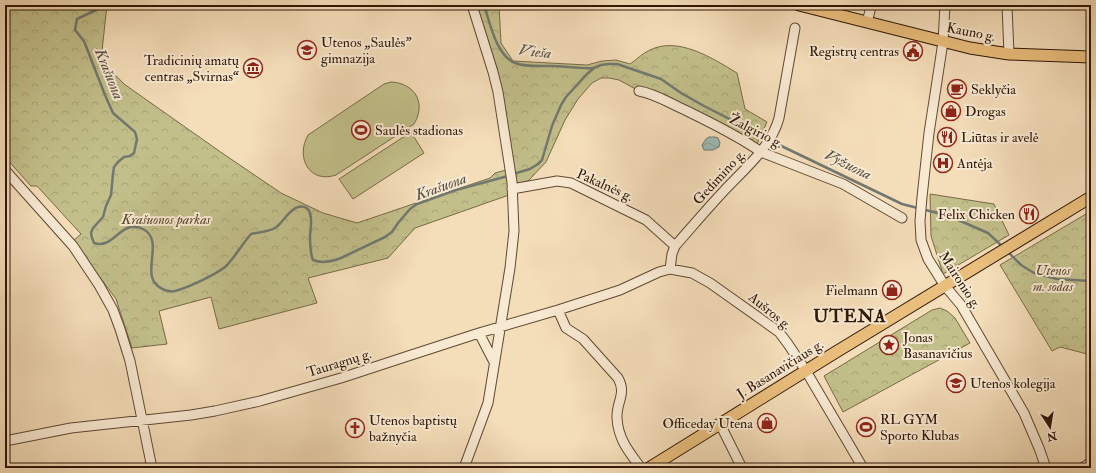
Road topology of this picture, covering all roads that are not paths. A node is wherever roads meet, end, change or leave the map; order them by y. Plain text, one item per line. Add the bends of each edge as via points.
1 (472, 5) edge
2 (799, 5) edge
3 (870, 5) edge
4 (946, 5) edge
5 (1008, 5) edge
6 (828, 9) edge
7 (867, 22) junction
8 (795, 28) dead end
9 (943, 42) junction
10 (1009, 54) junction
11 (1091, 57) edge
12 (639, 90) dead end
13 (762, 150) junction
14 (5, 170) edge
15 (512, 186) junction
16 (1091, 197) edge
17 (902, 218) dead end
18 (675, 246) junction
19 (670, 269) junction
20 (945, 286) junction
21 (558, 310) junction
22 (500, 326) junction
23 (479, 333) junction
24 (494, 362) junction
25 (806, 371) junction
26 (142, 420) junction
27 (720, 424) junction
28 (5, 441) edge
29 (1091, 462) edge
30 (152, 468) edge
31 (464, 468) edge
32 (641, 468) edge
33 (649, 468) edge
34 (742, 468) edge
35 (863, 468) edge
36 (1046, 468) edge
37 (1082, 468) edge

1 - 15 street via 498,92
2 - 6 main road, Kauno g.
3 - 7 street
4 - 9 street, Maironio g.
5 - 10 street
6 - 7 main road, Kauno g.
7 - 9 main road, Kauno g.
8 - 13 street, Gedimino g. via 780,118
9 - 10 main road, Kauno g.
9 - 20 street, Maironio g. via 928,134 920,221 921,240 928,259
10 - 11 main road, Kauno g.
12 - 13 street, Žalgirio g. via 662,98
13 - 17 street, Žalgirio g. via 843,184
13 - 18 street, Gedimino g.
14 - 26 street via 73,246 106,298 126,345
15 - 18 street, Pakalnės g. via 570,183 646,220
15 - 22 street via 514,232
16 - 20 main road, J. Basanavičiaus g.
18 - 19 street, Gedimino g.
19 - 21 street, Tauragnų g. via 620,290
19 - 25 street, Aušros g. via 701,277 779,332
20 - 25 main road, J. Basanavičiaus g.
20 - 36 street, Maironio g. via 961,305 1024,413
21 - 22 street, Tauragnų g.
21 - 32 street via 566,328 583,339 618,378 622,387 617,412 620,435
22 - 23 street, Tauragnų g.
22 - 24 street
23 - 24 street
23 - 26 street, Tauragnų g. via 260,401 216,411
24 - 31 street via 488,403
25 - 27 main road, J. Basanavičiaus g.
25 - 35 street, Aušros g.
26 - 28 street, Tauragnų g. via 71,428
26 - 30 street
27 - 33 main road, J. Basanavičiaus g.
27 - 34 street
29 - 37 street

